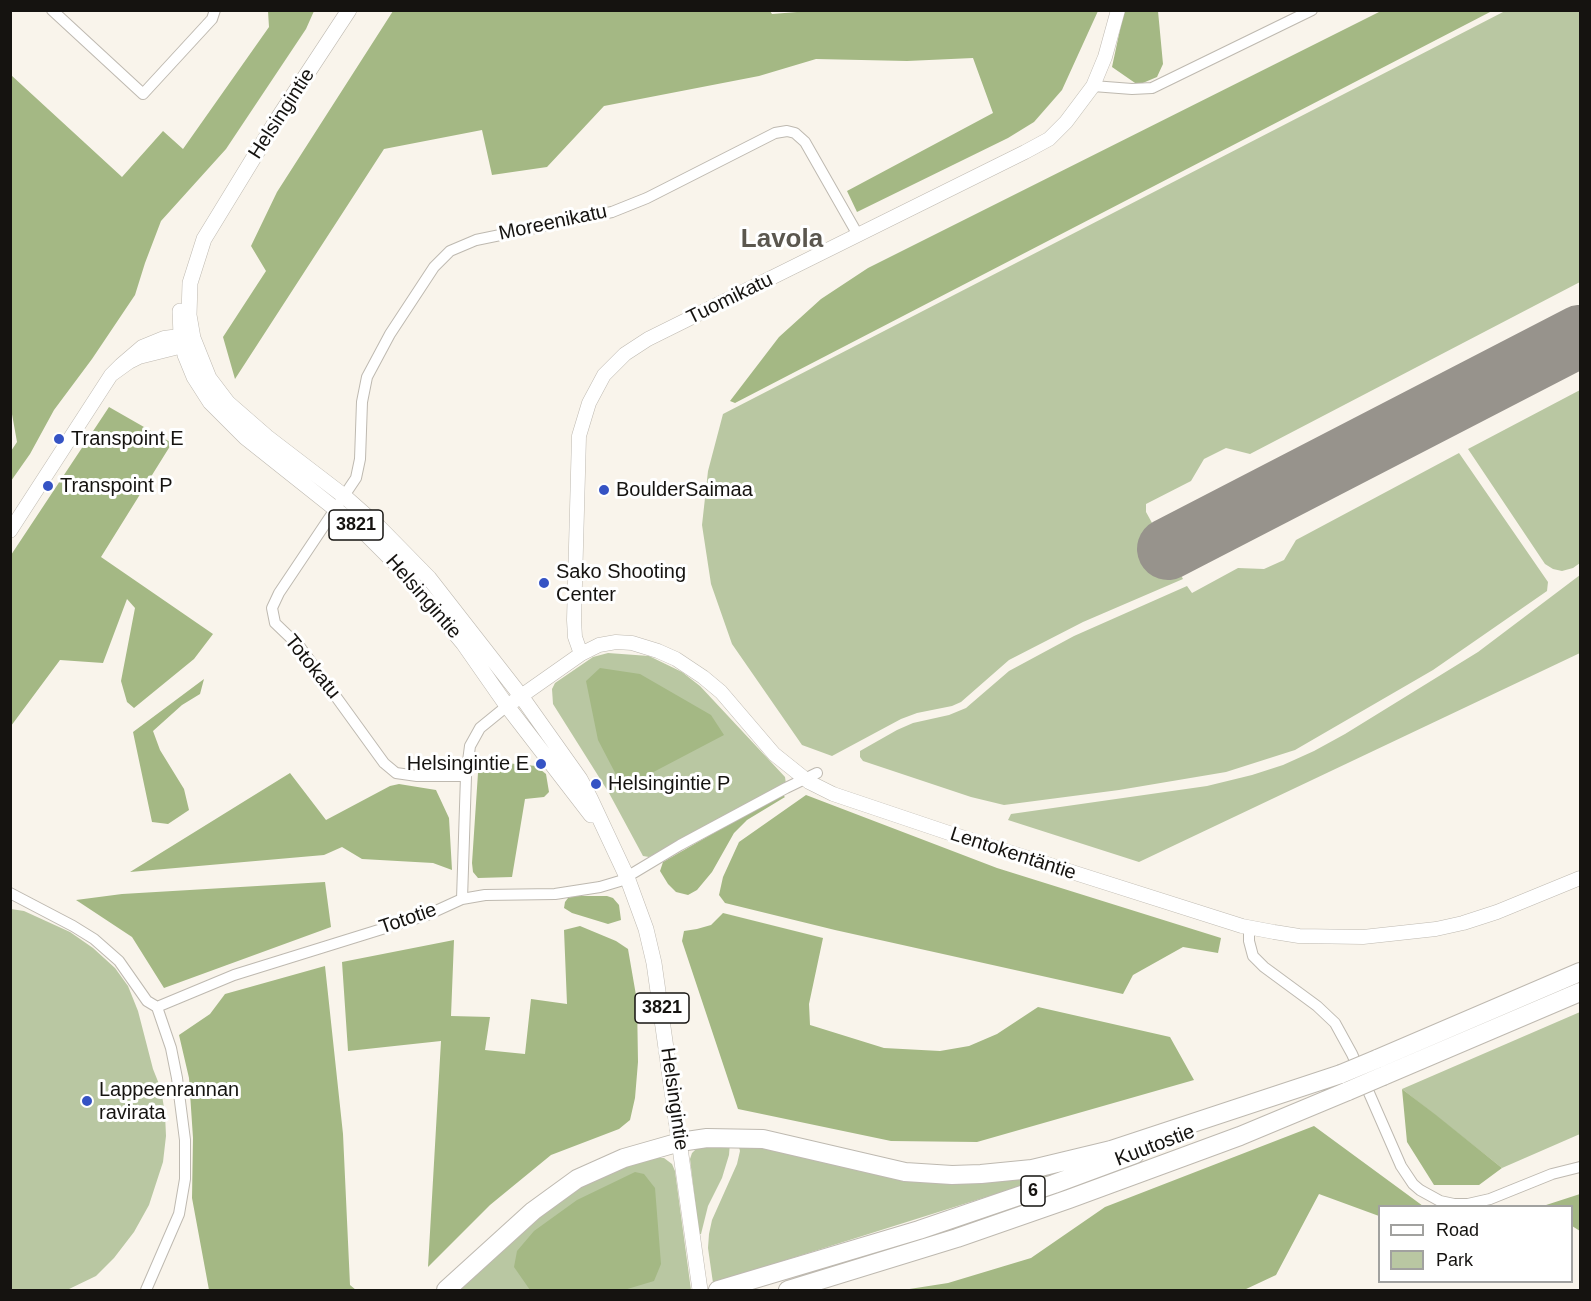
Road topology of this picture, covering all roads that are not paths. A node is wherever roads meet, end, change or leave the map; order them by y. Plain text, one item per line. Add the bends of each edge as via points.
1 (52, 10) edge
2 (215, 10) edge
3 (349, 10) edge
4 (1118, 10) edge
5 (1312, 10) edge
6 (1093, 86) junction
7 (858, 236) junction
8 (186, 340) junction
9 (340, 503) junction
10 (10, 531) edge
11 (581, 654) junction
12 (521, 696) junction
13 (507, 706) junction
14 (466, 776) junction
15 (811, 776) junction
16 (612, 843) junction
17 (627, 877) junction
18 (1581, 878) edge
19 (10, 893) edge
20 (462, 899) junction
21 (1249, 928) junction
22 (1581, 972) edge
23 (1581, 992) edge
24 (157, 1007) junction
25 (1380, 1068) junction
26 (1341, 1074) junction
27 (680, 1142) junction
28 (1581, 1167) edge
29 (957, 1238) junction
30 (146, 1290) edge
31 (446, 1290) edge
32 (700, 1290) edge
33 (718, 1290) edge
34 (788, 1290) edge
35 (813, 1290) edge

1 - 2 street via 143,94 212,19
3 - 8 main road, Helsingintie / 3821 via 215,218 190,283
4 - 6 street, Tuomikatu
5 - 6 street via 1152,88
6 - 7 street, Tuomikatu via 1058,131 1039,145
7 - 9 street, Moreenikatu via 805,142 787,131 775,133 612,212 476,240 450,251 434,267 372,363 363,396 359,469
7 - 11 street, Tuomikatu via 648,339 604,375 583,417 577,457 574,628
8 - 9 main road, Helsingintie / 3821 via 228,403
8 - 10 street via 164,338 142,347 111,375
9 - 12 main road, Helsingintie / 3821 via 379,527 429,578
9 - 13 main road, Helsingintie / 3821 via 421,592
9 - 14 street, Totokatu via 279,593 272,608 275,623 300,647 384,763 396,773
11 - 12 street, Lentokentäntie
11 - 15 street, Lentokentäntie via 599,645 624,643 676,659 721,692 774,754
12 - 13 street, Lentokentäntie
12 - 16 main road, Helsingintie / 3821 via 580,779
13 - 14 street, Tototie via 475,736
13 - 16 main road, Helsingintie / 3821
14 - 20 street, Tototie
15 - 17 street
15 - 21 street, Lentokentäntie via 833,794 883,812
16 - 17 main road, Helsingintie / 3821
17 - 20 street via 600,887 567,892
17 - 27 main road, Helsingintie / 3821 via 654,963
18 - 21 street, Lentokentäntie via 1463,923 1398,934 1331,938
19 - 24 street via 93,939 119,961 147,1001
20 - 24 street, Tototie via 428,915 234,975
21 - 28 street via 1253,956 1335,1023 1401,1166 1420,1190 1440,1201 1468,1204
22 - 25 highway, Kuutostie / 6
23 - 25 highway, Kuutostie / 6
24 - 30 street via 177,1078 185,1140 185,1179 179,1214
25 - 26 highway, Kuutostie / 6, bridge
25 - 29 highway, Kuutostie / 6, bridge via 1348,1091 1197,1152
26 - 27 highway via 1153,1138 1032,1169 952,1175 905,1172 763,1139 707,1138
26 - 33 highway, Kuutostie / 6 via 1054,1184 919,1230
27 - 31 highway via 624,1158 577,1179 533,1211
27 - 32 main road, Helsingintie / 3821
29 - 34 highway, Kuutostie / 6
29 - 35 highway

